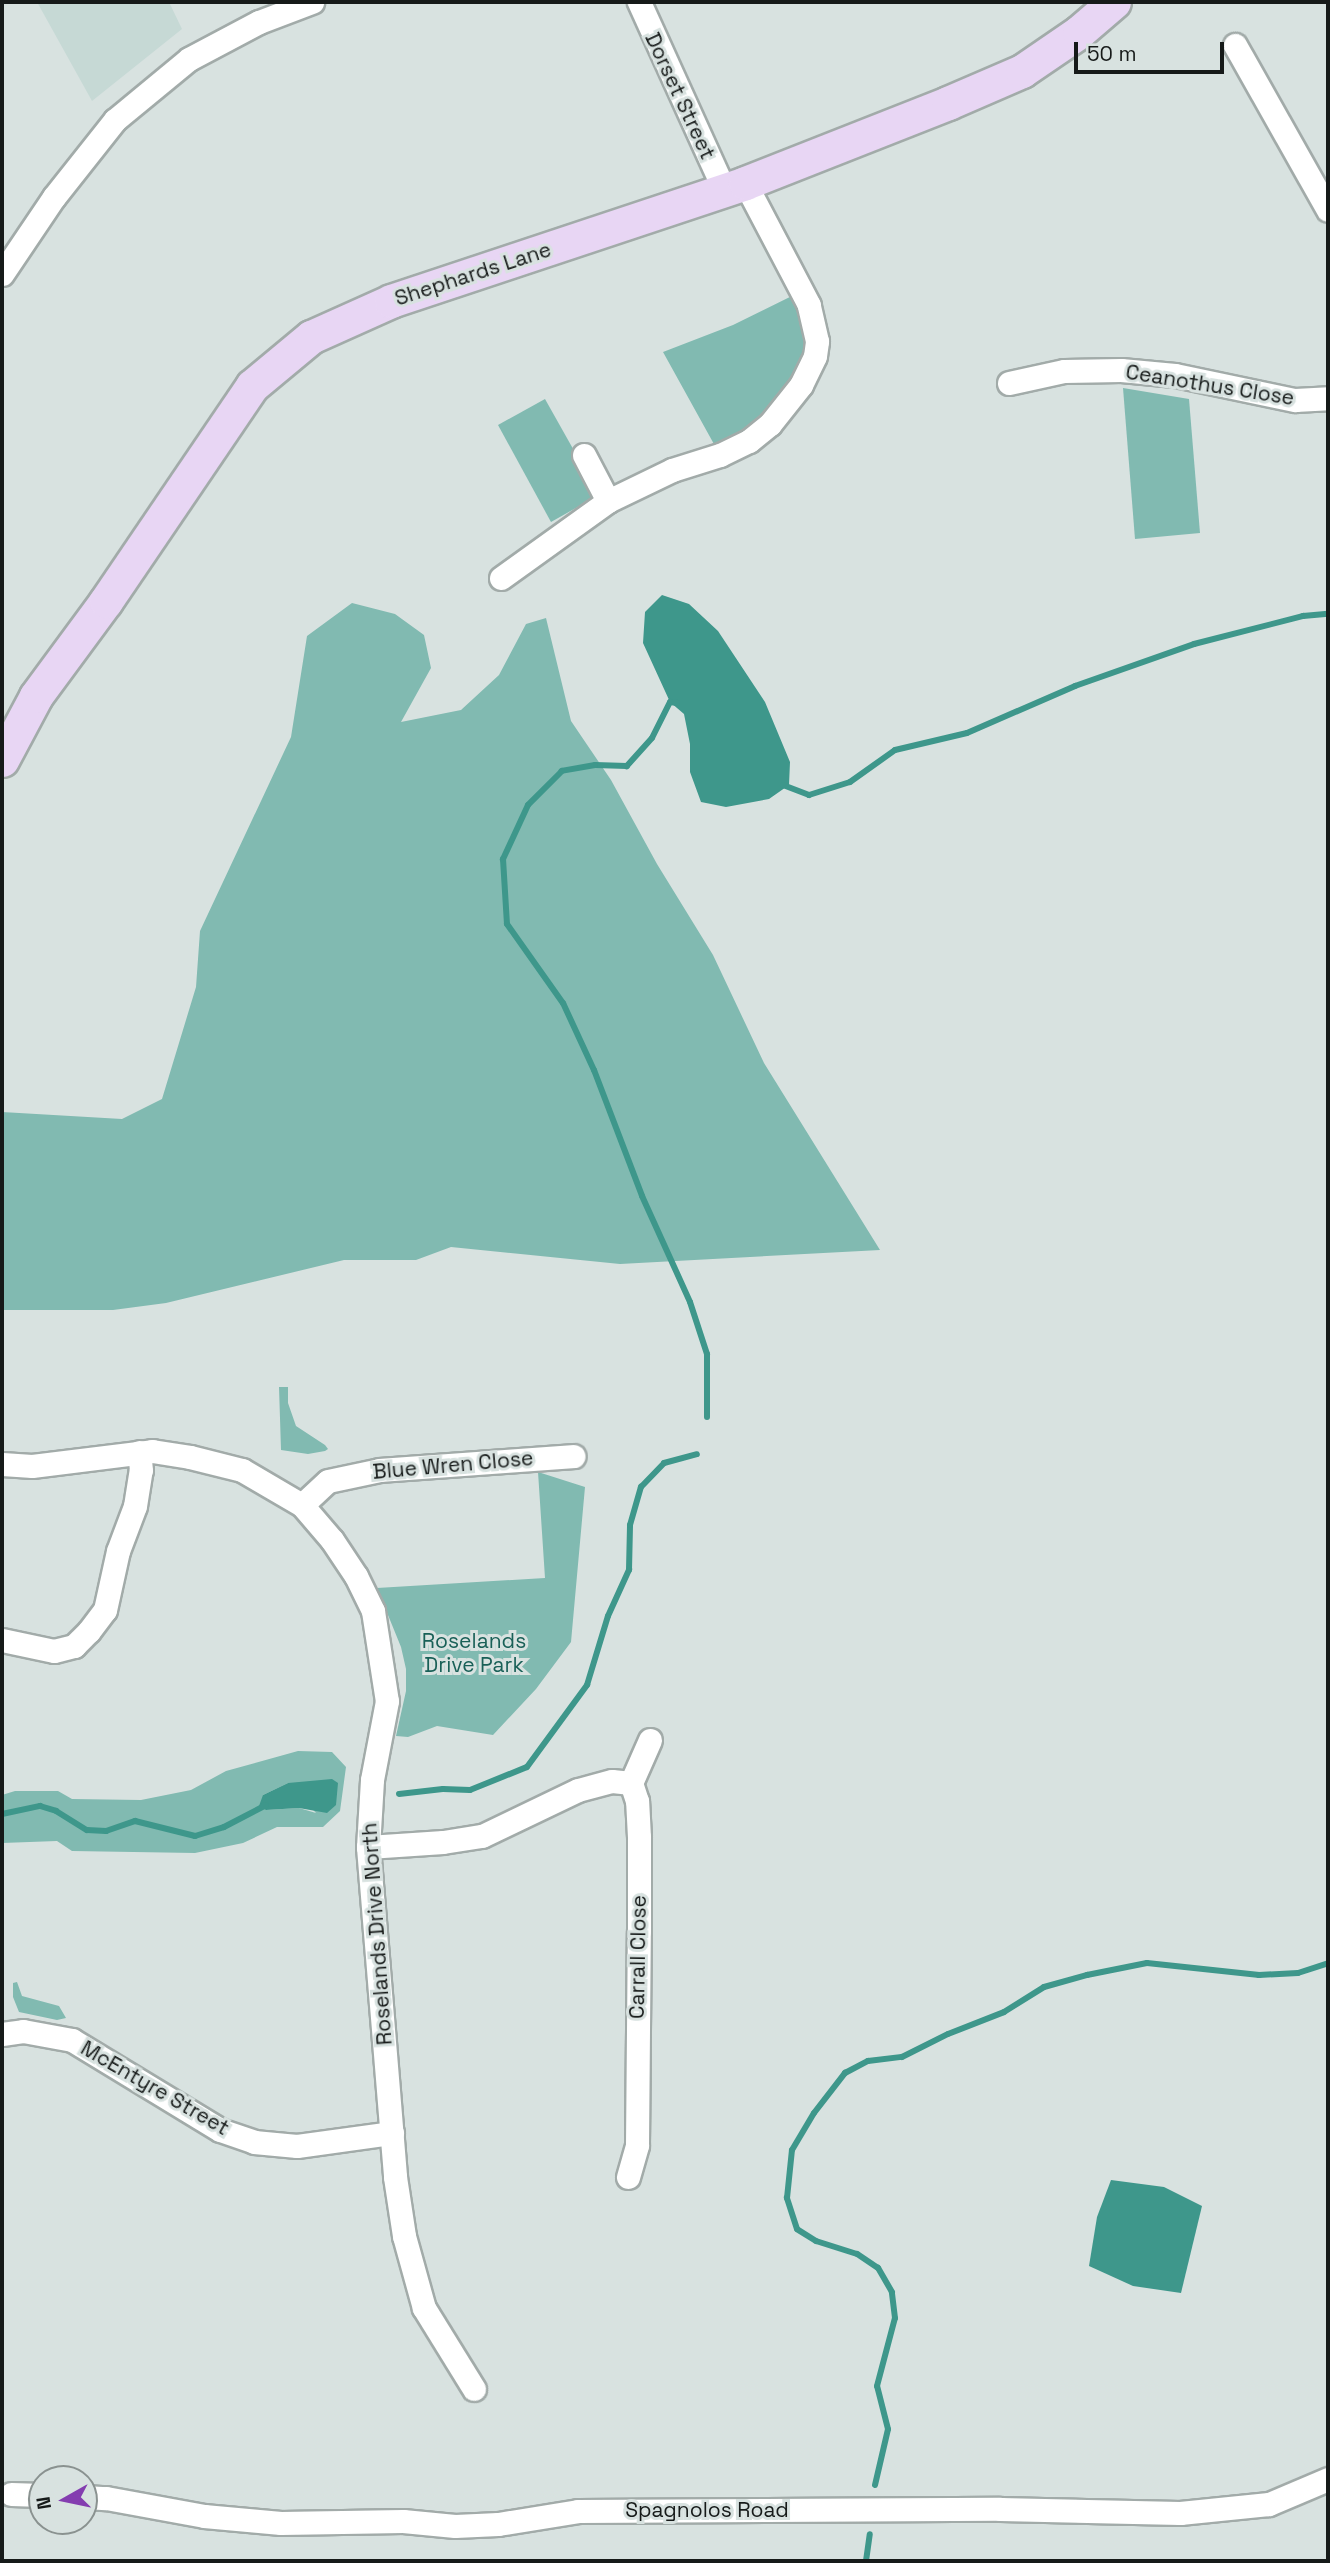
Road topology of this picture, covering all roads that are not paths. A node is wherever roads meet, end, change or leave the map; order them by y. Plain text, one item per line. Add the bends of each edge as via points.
1 (312, 2) edge
2 (639, 2) edge
3 (1114, 2) edge
4 (1235, 45) dead end
5 (734, 186) junction
6 (1328, 210) edge
7 (2, 274) edge
8 (1009, 383) dead end
9 (1328, 398) edge
10 (584, 454) dead end
11 (608, 500) junction
12 (501, 578) dead end
13 (2, 760) edge
14 (139, 1452) junction
15 (573, 1456) dead end
16 (2, 1464) edge
17 (302, 1505) junction
18 (2, 1640) edge
19 (650, 1740) dead end
20 (631, 1783) junction
21 (368, 1847) junction
22 (2, 2035) edge
23 (392, 2133) junction
24 (628, 2177) dead end
25 (474, 2389) dead end
26 (1328, 2479) edge
27 (10, 2494) dead end
28 (28, 2495) edge
29 (98, 2499) edge

1 - 7 street via 259,22 189,59 114,120
2 - 5 street, Dorset Street
3 - 5 street, Shephards Lane via 1022,71
4 - 6 street
5 - 11 street, Dorset Street via 809,305 816,356 786,407 749,441
5 - 13 street, Shephards Lane via 391,300 311,337 252,386 36,696
8 - 9 street, Ceanothus Close via 1064,371 1121,370 1175,375 1295,400
10 - 11 street
11 - 12 street, Dorset Street
14 - 16 street, Roselands Drive North via 32,1466
14 - 17 street, Roselands Drive North via 190,1457 242,1470
14 - 18 street via 135,1506 97,1621 74,1646 54,1651
15 - 17 street, Blue Wren Close via 380,1470 328,1481
17 - 21 street, Roselands Drive North via 332,1539 373,1611 387,1701 372,1780
19 - 20 street
20 - 21 street via 612,1781 579,1790 482,1836
20 - 24 street, Carrall Close via 639,1837 639,1940 637,2145
21 - 23 street, Roselands Drive North
22 - 23 street, McEntyre Street via 23,2031 72,2040 220,2130 254,2142 297,2146
23 - 25 street, Roselands Drive North via 404,2236 424,2308
26 - 29 street, Spagnolos Road via 1269,2504 1180,2513 578,2511 455,2526 402,2521 281,2523
27 - 28 street

